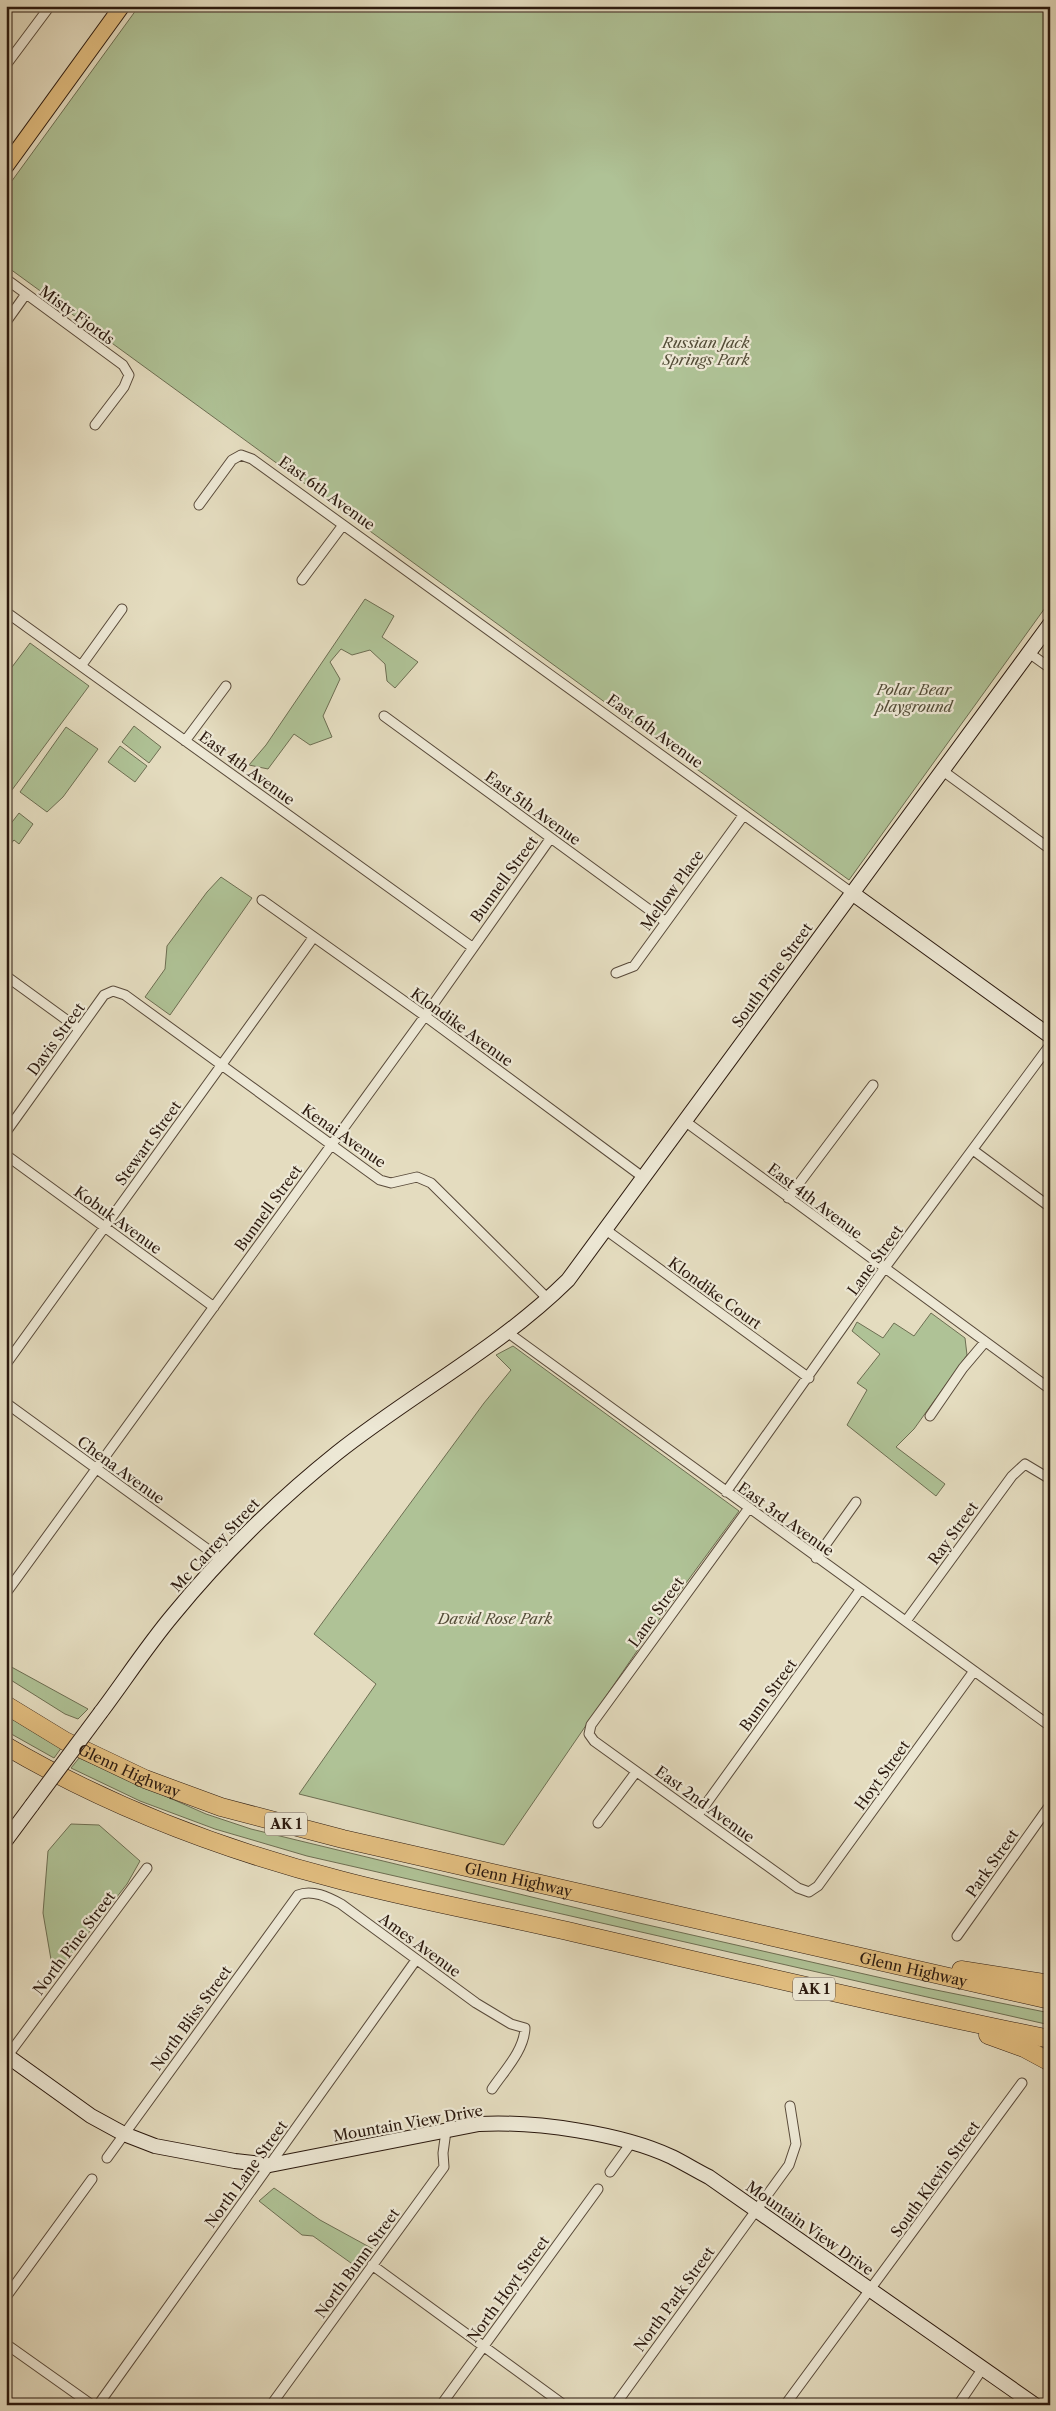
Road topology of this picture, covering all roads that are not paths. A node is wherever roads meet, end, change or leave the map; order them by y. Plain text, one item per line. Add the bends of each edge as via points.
1 (50, 6) edge
2 (121, 7) edge
3 (6, 65) edge
4 (6, 166) edge
5 (6, 279) edge
6 (26, 294) junction
7 (6, 322) edge
8 (95, 425) dead end
9 (198, 505) dead end
10 (343, 525) junction
11 (302, 580) dead end
12 (122, 609) dead end
13 (6, 612) edge
14 (1050, 624) edge
15 (1029, 653) junction
16 (81, 666) junction
17 (1050, 668) edge
18 (226, 686) dead end
19 (384, 716) dead end
20 (185, 741) junction
21 (943, 770) junction
22 (744, 816) junction
23 (550, 839) junction
24 (1050, 849) edge
25 (852, 893) junction
26 (262, 900) dead end
27 (666, 922) junction
28 (313, 938) junction
29 (472, 947) junction
30 (616, 973) dead end
31 (6, 976) edge
32 (113, 991) joint
33 (425, 1016) junction
34 (79, 1029) junction
35 (1050, 1036) edge
36 (1050, 1045) edge
37 (221, 1066) junction
38 (873, 1085) dead end
39 (686, 1122) junction
40 (6, 1132) edge
41 (331, 1144) junction
42 (973, 1150) junction
43 (6, 1155) edge
44 (644, 1178) junction
45 (788, 1198) junction
46 (1050, 1207) edge
47 (104, 1228) junction
48 (606, 1230) junction
49 (884, 1269) junction
50 (548, 1299) junction
51 (214, 1306) junction
52 (507, 1332) junction
53 (985, 1342) junction
54 (6, 1364) edge
55 (809, 1378) junction
56 (1050, 1388) edge
57 (6, 1403) edge
58 (930, 1416) dead end
59 (97, 1470) junction
60 (1050, 1479) edge
61 (726, 1492) junction
62 (856, 1502) dead end
63 (749, 1508) junction
64 (816, 1558) junction
65 (221, 1559) junction
66 (860, 1590) junction
67 (6, 1593) edge
68 (906, 1621) junction
69 (974, 1671) junction
70 (6, 1705) edge
71 (1050, 1726) edge
72 (589, 1734) joint
73 (6, 1746) edge
74 (636, 1772) junction
75 (1050, 1805) edge
76 (698, 1815) junction
77 (598, 1823) dead end
78 (6, 1840) edge
79 (147, 1868) dead end
80 (809, 1892) joint
81 (298, 1895) joint
82 (957, 1936) dead end
83 (831, 1951) junction
84 (416, 1960) junction
85 (787, 1983) junction
86 (1050, 1984) edge
87 (1050, 2000) edge
88 (1050, 2039) edge
89 (7, 2056) edge
90 (1050, 2062) edge
91 (1022, 2083) dead end
92 (492, 2090) dead end
93 (790, 2106) dead end
94 (446, 2131) junction
95 (124, 2134) junction
96 (631, 2143) junction
97 (107, 2158) dead end
98 (270, 2165) junction
99 (610, 2172) dead end
100 (92, 2179) dead end
101 (598, 2189) dead end
102 (756, 2210) junction
103 (372, 2265) junction
104 (869, 2290) junction
105 (6, 2296) edge
106 (6, 2344) edge
107 (484, 2346) junction
108 (983, 2368) junction
109 (92, 2405) edge
110 (98, 2405) edge
111 (271, 2405) edge
112 (441, 2405) edge
113 (564, 2405) edge
114 (615, 2405) edge
115 (785, 2405) edge
116 (958, 2405) edge
117 (1035, 2405) edge

1 - 3 street
2 - 4 main road
5 - 6 street, Misty Fjords
6 - 7 street
6 - 8 street, Misty Fjords via 123,365 129,374 124,387
9 - 10 street, East 6th Avenue via 232,460 241,455 252,459
10 - 11 street
10 - 22 street, East 6th Avenue
12 - 16 street
13 - 16 street, East 4th Avenue
14 - 15 street, South Pine Street
15 - 17 street
15 - 21 street, South Pine Street
16 - 20 street, East 4th Avenue
18 - 20 street
19 - 23 street, East 5th Avenue
20 - 29 street, East 4th Avenue
21 - 24 street
21 - 25 street, South Pine Street
22 - 25 street, East 6th Avenue
22 - 27 street, Mellow Place
23 - 27 street, East 5th Avenue
23 - 29 street, Bunnell Street
25 - 35 street, East 6th Avenue
25 - 39 street, South Pine Street
26 - 28 street, Klondike Avenue
27 - 30 street, Mellow Place via 634,966
28 - 33 street, Klondike Avenue
28 - 37 street, Stewart Street
29 - 33 street, Bunnell Street
31 - 34 street
32 - 34 street, Davis Street via 104,995
32 - 37 street, Kenai Avenue via 125,995
33 - 41 street, Bunnell Street
33 - 44 street, Klondike Avenue
34 - 40 street, Davis Street
36 - 42 street, Lane Street
37 - 41 street, Kenai Avenue
37 - 47 street, Stewart Street
38 - 45 street
39 - 44 street, South Pine Street
39 - 45 street, East 4th Avenue
41 - 50 street, Kenai Avenue via 380,1180 391,1183 417,1177 431,1183
41 - 51 street, Bunnell Street
42 - 46 street
42 - 49 street, Lane Street
43 - 47 street, Kobuk Avenue
44 - 48 street, South Pine Street
45 - 49 street, East 4th Avenue
47 - 51 street, Kobuk Avenue
47 - 54 street, Stewart Street
48 - 50 street, South Pine Street via 568,1280
48 - 55 street, Klondike Court
49 - 53 street, East 4th Avenue
49 - 55 street, Lane Street
50 - 52 street, South Pine Street
51 - 59 street, Bunnell Street
52 - 61 street, East 3rd Avenue
52 - 65 street, Mc Carrey Street via 339,1451 280,1500
53 - 56 street, East 4th Avenue
53 - 58 street
55 - 61 street, Lane Street
57 - 59 street, Chena Avenue
59 - 65 street, Chena Avenue
59 - 67 street, Bunnell Street
60 - 68 street, Ray Street via 1025,1464 1012,1476
61 - 63 street, East 3rd Avenue
62 - 64 street
63 - 64 street, East 3rd Avenue
63 - 72 street, Lane Street via 591,1725
64 - 66 street, East 3rd Avenue
65 - 78 street, Mc Carrey Street, bridge via 172,1616
66 - 68 street, East 3rd Avenue
66 - 76 street, Bunn Street
68 - 69 street, East 3rd Avenue
69 - 71 street, East 3rd Avenue
69 - 80 street, Hoyt Street via 818,1886
70 - 83 highway, Glenn Highway / AK 1 via 74,1746 144,1779 222,1806 343,1839
72 - 74 street, East 2nd Avenue
73 - 85 highway, AK 1 via 120,1806 212,1842 340,1880
74 - 76 street, East 2nd Avenue
74 - 77 street
75 - 82 street, Park Street
76 - 80 street, East 2nd Avenue via 798,1888
79 - 89 street, North Pine Street
81 - 84 street, Ames Avenue via 310,1893 341,1904
81 - 95 street, North Bliss Street
83 - 86 highway
83 - 87 highway, Glenn Highway / AK 1
84 - 92 street, Ames Avenue via 501,2019 526,2028 520,2048
84 - 98 street, North Lane Street
85 - 88 highway, AK 1
85 - 90 highway via 994,2037
89 - 95 street, Mountain View Drive via 91,2116
91 - 104 street, South Klevin Street
93 - 102 street, North Park Street via 796,2132 794,2156
94 - 96 street, Mountain View Drive via 479,2124 528,2124
94 - 98 street, Mountain View Drive
94 - 103 street, North Bunn Street via 444,2168
95 - 97 street, North Bliss Street
95 - 98 street, Mountain View Drive via 190,2154
96 - 99 street
96 - 102 street, Mountain View Drive via 671,2156 709,2177
98 - 110 street, North Lane Street
100 - 105 street
101 - 107 street, North Hoyt Street
102 - 104 street, Mountain View Drive
102 - 114 street, North Park Street
103 - 107 street
103 - 111 street, North Bunn Street
104 - 108 street, Mountain View Drive
104 - 115 street, South Klevin Street
106 - 109 street
107 - 112 street, North Hoyt Street
107 - 113 street
108 - 116 street
108 - 117 street, Mountain View Drive

